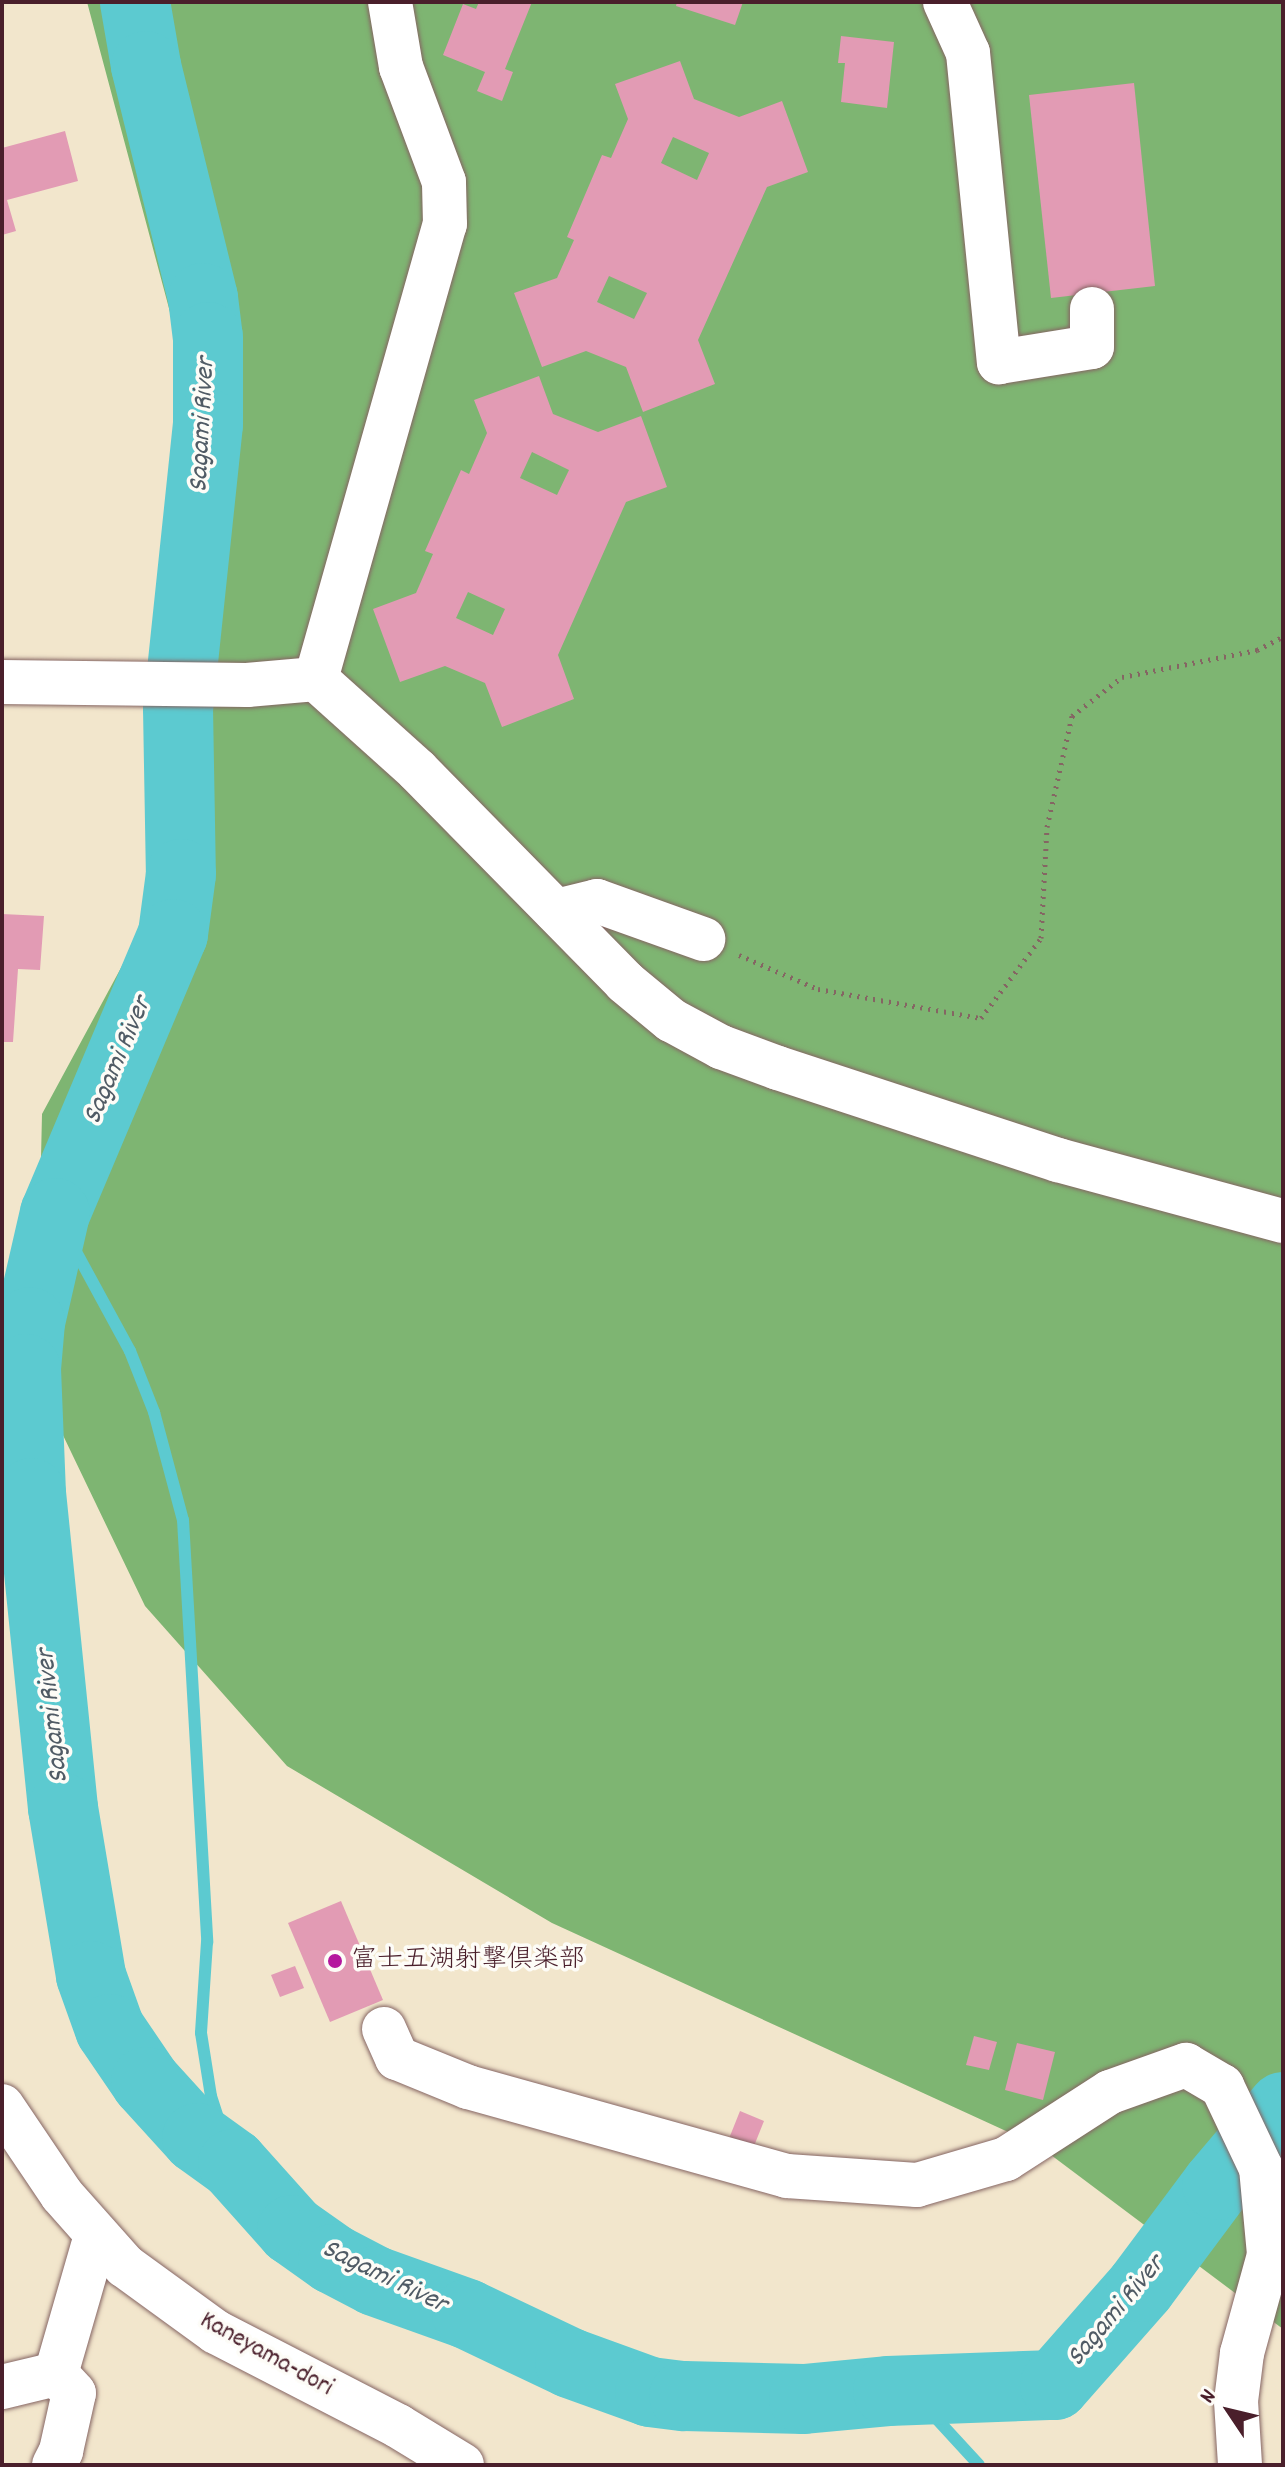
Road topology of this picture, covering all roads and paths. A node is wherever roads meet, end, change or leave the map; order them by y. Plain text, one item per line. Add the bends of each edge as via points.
1 (390, 2) edge
2 (945, 2) edge
3 (1092, 309) dead end
4 (1283, 637) edge
5 (316, 679) junction
6 (2, 682) edge
7 (556, 911) junction
8 (703, 939) joint
9 (1283, 1221) edge
10 (384, 2029) dead end
11 (2, 2106) edge
12 (96, 2235) junction
13 (56, 2374) junction
14 (2, 2387) edge
15 (54, 2465) edge
16 (462, 2465) edge
17 (1240, 2465) edge

1 - 5 street via 401,67 444,182 445,224
2 - 3 street via 968,53 999,362 1092,347
4 - 8 path via 1257,650 1122,677 1072,716 1047,827 1041,938 981,1018 818,989
5 - 6 street via 247,685
5 - 7 street via 417,770
7 - 8 street via 597,901
7 - 9 street via 625,982 671,1020 721,1047 1058,1160
10 - 17 street via 397,2058 468,2087 787,2176 917,2185 1006,2159 1110,2092 1186,2065 1222,2086 1261,2168 1269,2255 1242,2353 1236,2401
11 - 12 street, Kaneyama-dori
12 - 13 street
12 - 16 street, Kaneyama-dori via 125,2266 216,2332
13 - 14 street
13 - 15 street via 74,2393

